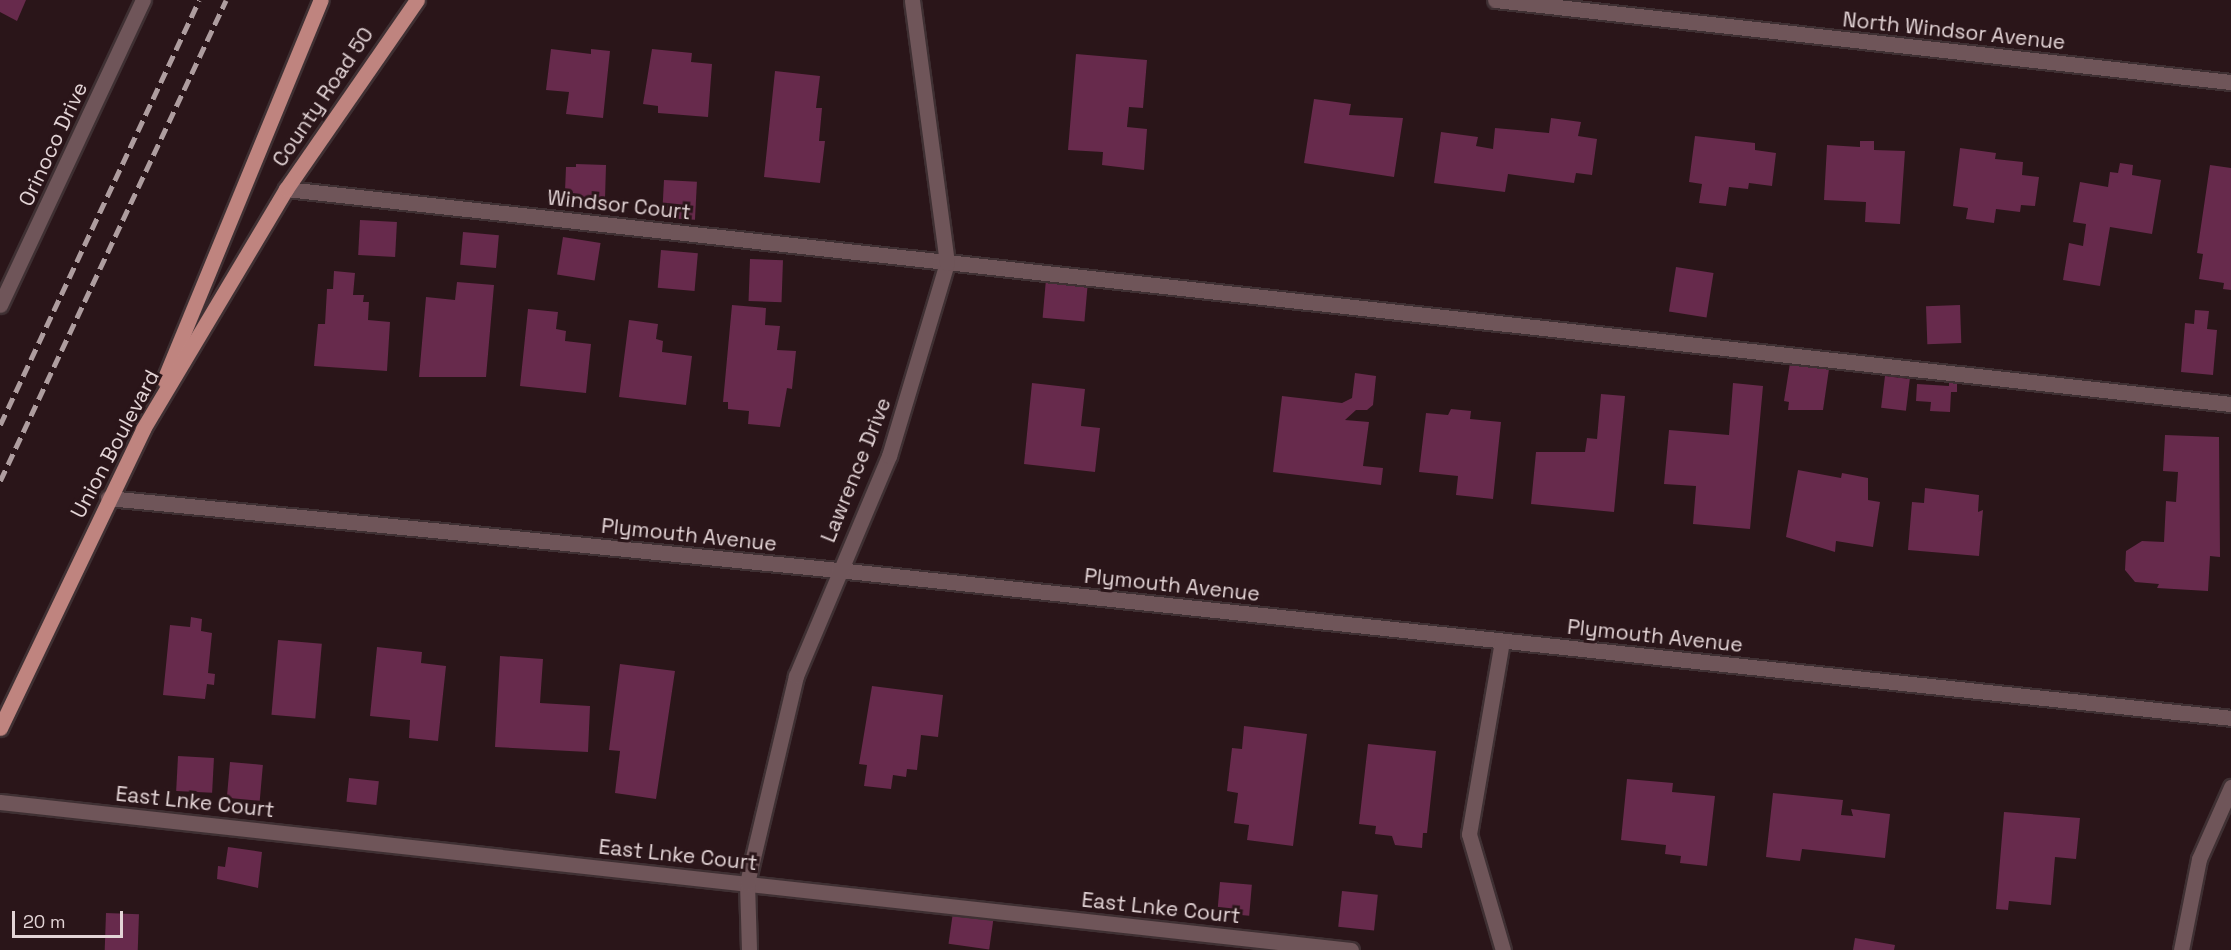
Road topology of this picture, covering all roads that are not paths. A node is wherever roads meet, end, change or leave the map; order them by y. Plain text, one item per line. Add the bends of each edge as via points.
1 (143, 0) edge
2 (321, 0) edge
3 (417, 0) edge
4 (912, 0) edge
5 (1495, 0) edge
6 (2231, 82) edge
7 (286, 189) junction
8 (947, 263) junction
9 (0, 305) edge
10 (2231, 404) edge
11 (143, 429) junction
12 (108, 498) junction
13 (838, 570) junction
14 (1502, 641) junction
15 (2231, 718) edge
16 (0, 728) edge
17 (2231, 787) edge
18 (0, 802) edge
19 (747, 883) junction
20 (749, 950) edge
21 (1351, 950) edge
22 (1503, 950) edge
23 (2181, 950) edge

1 - 9 street, Orinoco Drive
2 - 11 main road
3 - 7 main road, County Road 50
4 - 8 street, Lawrence Drive
5 - 6 street, North Windsor Avenue
7 - 8 street, Windsor Court
7 - 11 main road, Union Boulevard
8 - 10 street, Windsor Court
8 - 13 street, Lawrence Drive via 889,456
11 - 12 main road, Union Boulevard
12 - 13 street, Plymouth Avenue
12 - 16 main road, Union Boulevard
13 - 14 street, Plymouth Avenue
13 - 19 street, Lawrence Drive via 796,676
14 - 15 street, Plymouth Avenue
14 - 22 street via 1469,834
17 - 23 street via 2199,859
18 - 19 street, East Lnke Court
19 - 20 street, Lawrence Drive
19 - 21 street, East Lnke Court

